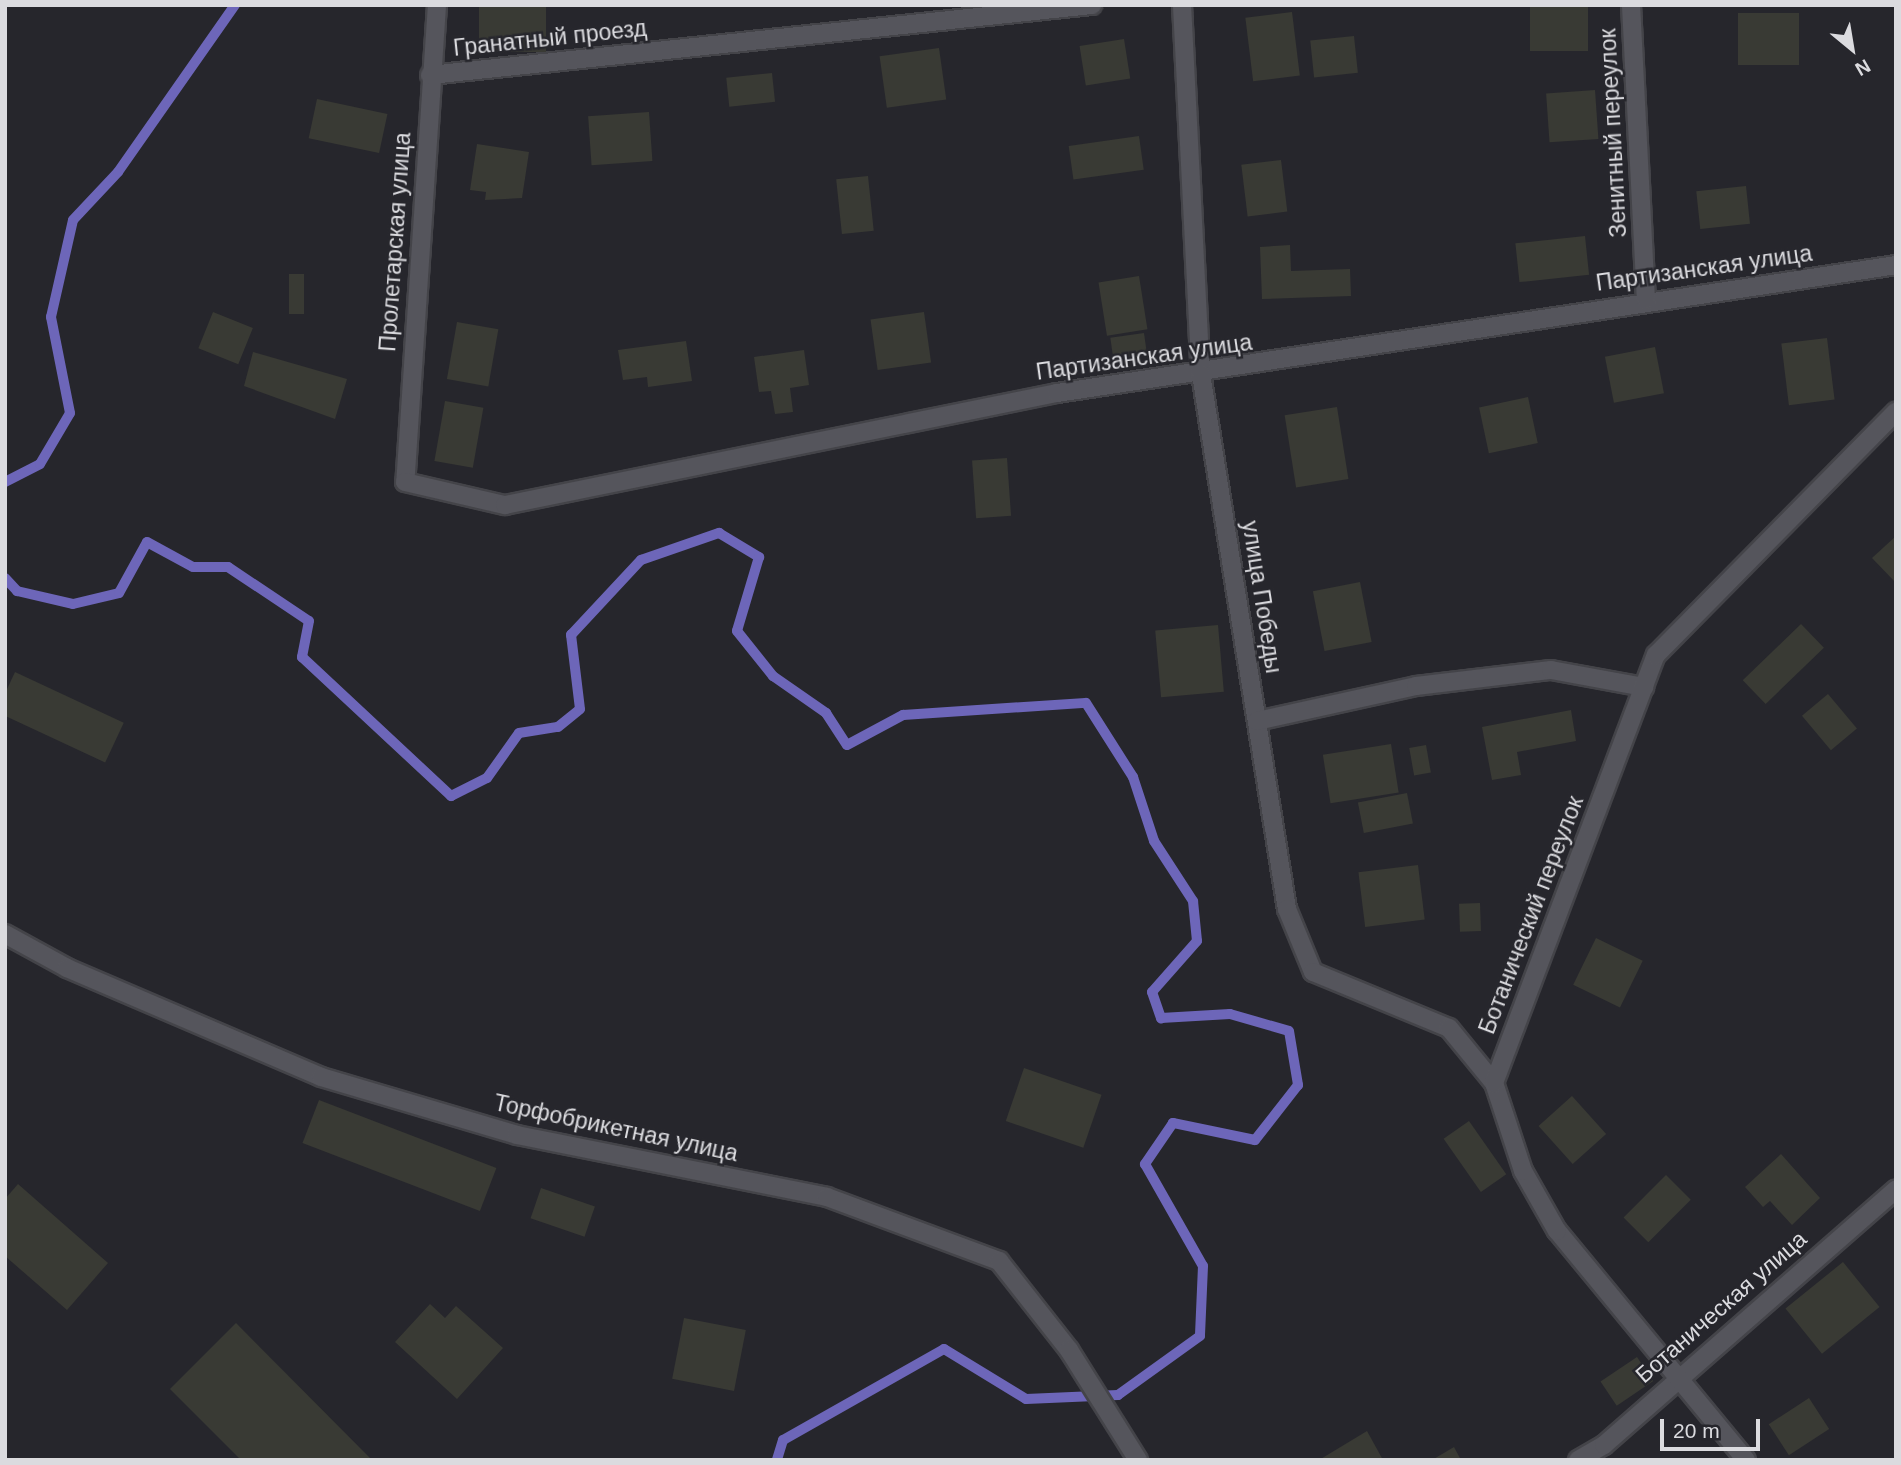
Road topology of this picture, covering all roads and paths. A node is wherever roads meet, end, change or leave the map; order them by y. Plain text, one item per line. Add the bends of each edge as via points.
1 (436, 5) edge
2 (1092, 5) edge
3 (1182, 5) edge
4 (1631, 5) edge
5 (430, 75) junction
6 (1896, 265) edge
7 (1646, 300) junction
8 (1201, 374) junction
9 (1896, 412) edge
10 (405, 482) joint
11 (1644, 687) junction
12 (1257, 720) junction
13 (5, 934) edge
14 (1494, 1083) junction
15 (1896, 1189) edge
16 (1673, 1379) junction
17 (1138, 1460) edge
18 (1578, 1460) edge
19 (1746, 1460) edge

1 - 5 street, Пролетарская улица
2 - 5 street, Гранатный проезд
3 - 8 street, улица Победы
4 - 7 street, Зенитный переулок
5 - 10 street, Пролетарская улица
6 - 7 street, Партизанская улица
7 - 8 street, Партизанская улица
8 - 10 street, Партизанская улица via 1057,393 505,505
8 - 12 street, улица Победы
9 - 11 street, Ботанический переулок via 1656,655
11 - 12 street via 1551,670 1416,686
11 - 14 street, Ботанический переулок
12 - 14 street, улица Победы via 1287,909 1313,972 1449,1028
13 - 17 street, Торфобрикетная улица via 67,968 321,1077 517,1135 827,1197 999,1261 1069,1350
14 - 16 street via 1523,1171 1557,1231
15 - 16 street, Ботаническая улица
16 - 18 street, Ботаническая улица via 1604,1445
16 - 19 street

